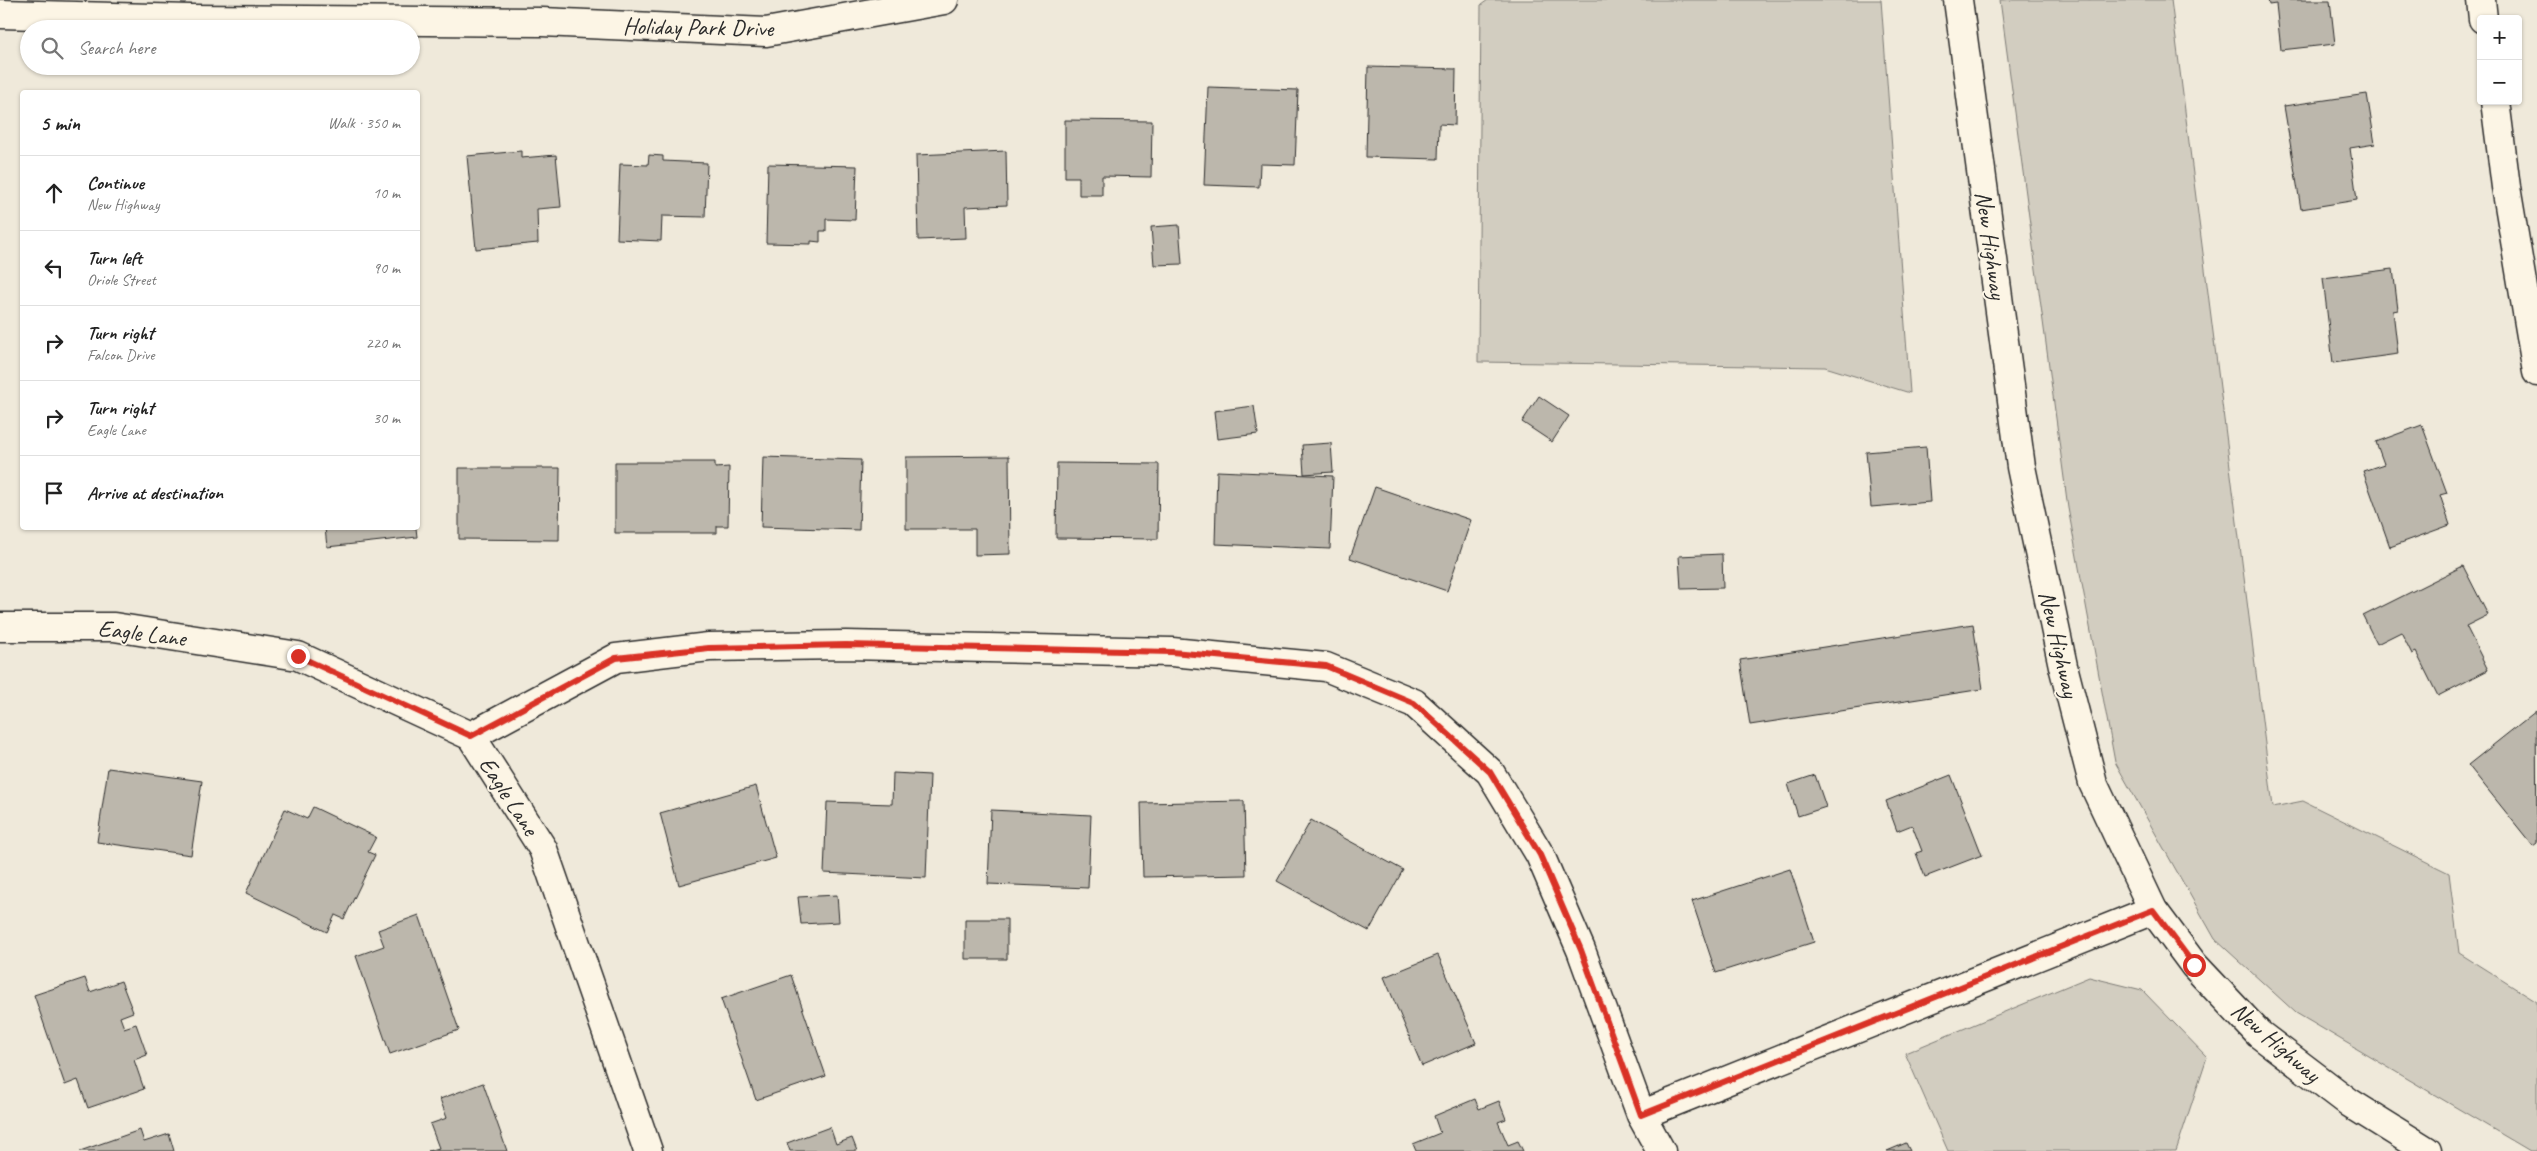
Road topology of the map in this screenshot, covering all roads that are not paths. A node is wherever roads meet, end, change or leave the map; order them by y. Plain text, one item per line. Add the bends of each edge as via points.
1 (944, 0) edge
2 (1958, 0) edge
3 (2481, 0) edge
4 (541, 11) edge
5 (0, 14) edge
6 (2483, 15) edge
7 (2495, 105) edge
8 (2537, 372) edge
9 (0, 627) edge
10 (471, 736) junction
11 (2153, 910) junction
12 (1641, 1115) junction
13 (648, 1151) edge
14 (1660, 1151) edge
15 (2427, 1151) edge

1 - 4 street, Holiday Park Drive via 766,32
2 - 11 street, New Highway via 2021,467 2051,609 2093,783
3 - 6 street
4 - 5 street, Holiday Park Drive via 190,19
7 - 8 street
9 - 10 street, Eagle Lane via 114,627 298,656
10 - 12 street via 616,658 709,648 846,645 1172,652 1326,666 1414,703 1490,772 1540,855 1581,950
10 - 13 street, Eagle Lane via 543,849
11 - 12 street
11 - 15 street, New Highway via 2194,965 2259,1034 2350,1103
12 - 14 street

